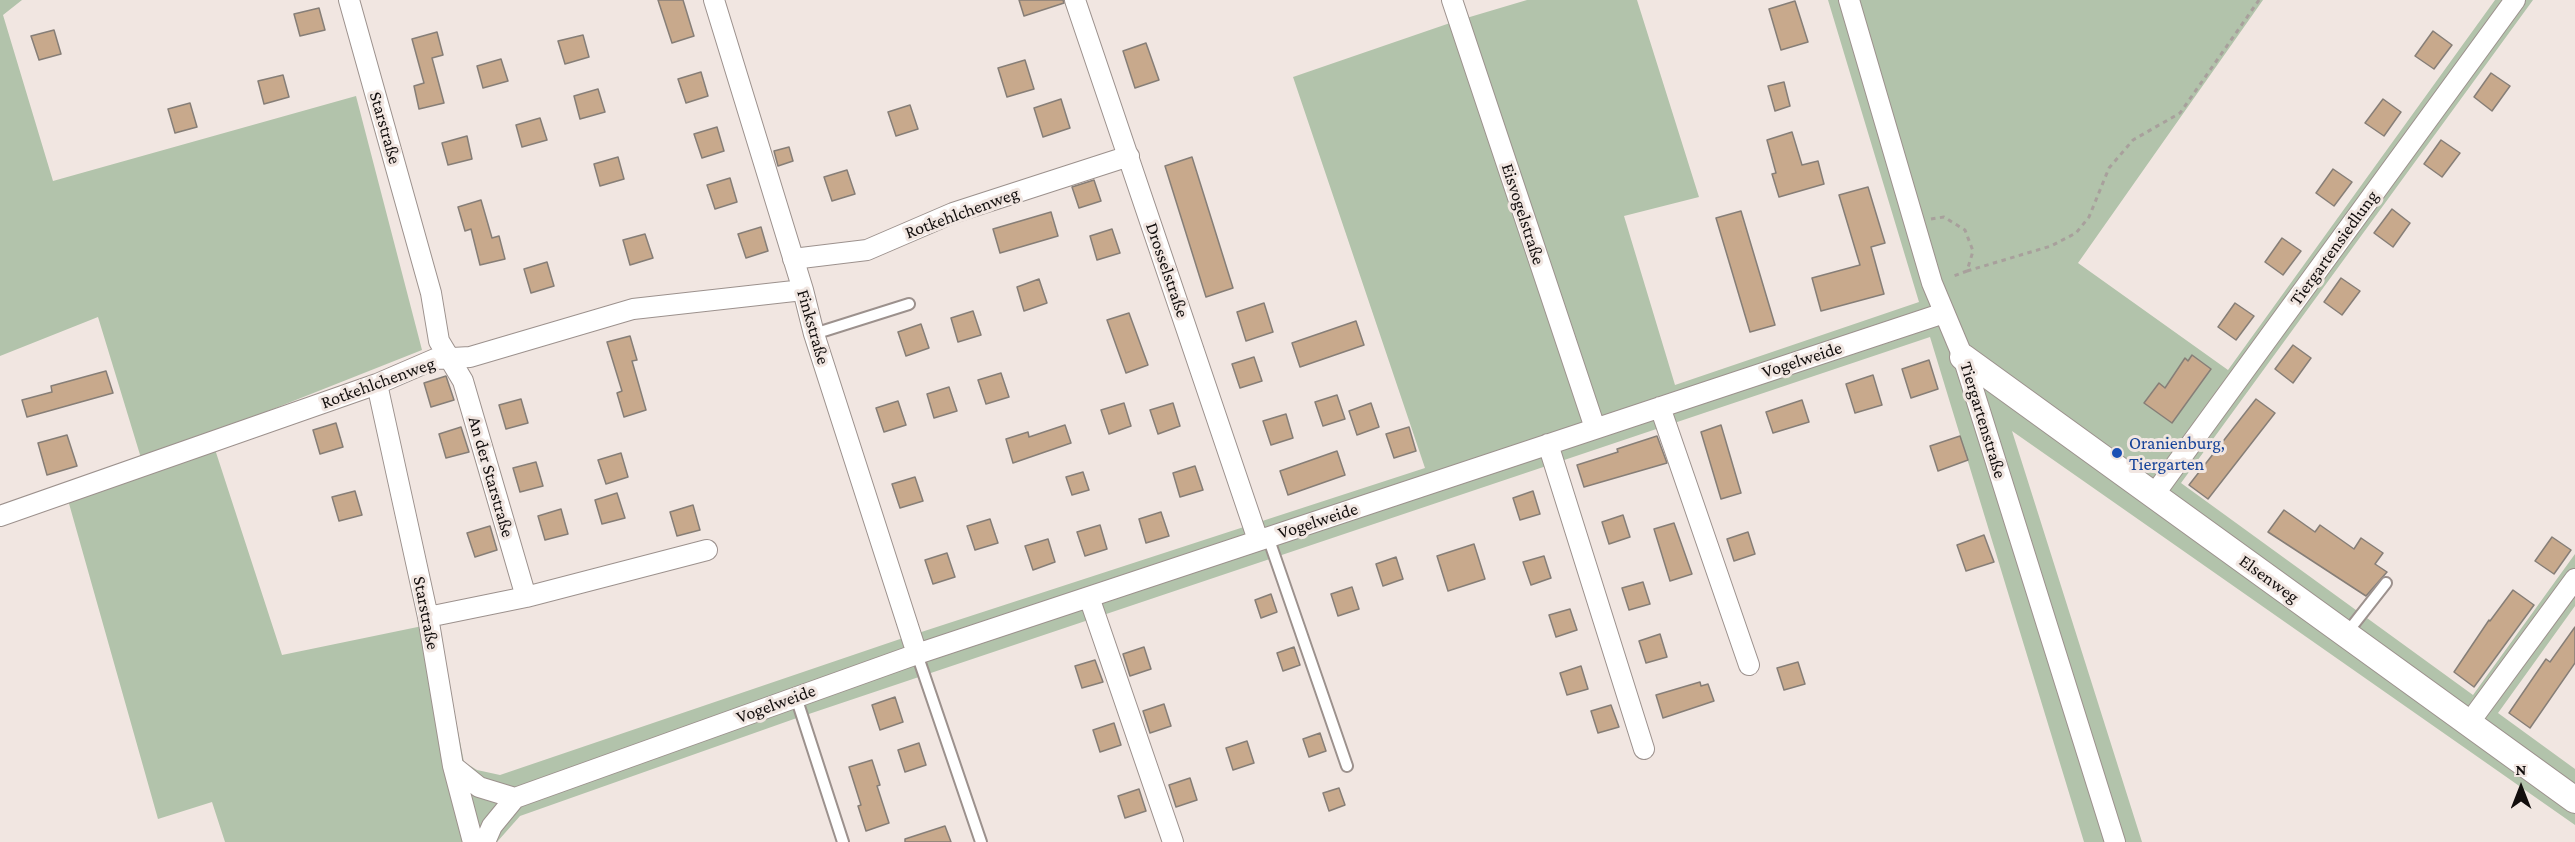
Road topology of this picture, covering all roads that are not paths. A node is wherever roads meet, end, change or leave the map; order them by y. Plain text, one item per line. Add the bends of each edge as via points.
1 (349, 0) edge
2 (714, 0) edge
3 (1075, 0) edge
4 (1452, 0) edge
5 (1849, 0) edge
6 (2515, 0) edge
7 (1129, 156) junction
8 (793, 259) junction
9 (803, 290) junction
10 (909, 304) dead end
11 (1944, 313) junction
12 (814, 334) junction
13 (1964, 357) junction
14 (450, 359) junction
15 (377, 384) junction
16 (1660, 407) junction
17 (1595, 428) junction
18 (1548, 444) junction
19 (2153, 496) junction
20 (0, 516) edge
21 (1263, 539) junction
22 (707, 550) dead end
23 (2575, 579) edge
24 (2386, 583) dead end
25 (526, 597) junction
26 (1089, 597) junction
27 (428, 617) junction
28 (2346, 634) junction
29 (917, 654) junction
30 (1749, 665) dead end
31 (796, 697) junction
32 (2469, 723) junction
33 (1644, 749) dead end
34 (453, 766) junction
35 (1347, 766) dead end
36 (515, 798) junction
37 (2575, 800) edge
38 (473, 842) edge
39 (485, 842) edge
40 (843, 842) edge
41 (981, 842) edge
42 (1173, 842) edge
43 (2115, 842) edge

1 - 14 street, Starstraße via 431,293 439,341
2 - 8 street, Finkstraße
3 - 7 street, Drosselstraße
4 - 17 street, Eisvogelstraße
5 - 11 street, Tiergartenstraße
6 - 19 street, Tiergartensiedlung
7 - 8 street, Rotkehlchenweg via 954,213 867,250
7 - 21 street, Drosselstraße
8 - 9 street, Finkstraße
9 - 12 street, Finkstraße
9 - 14 street, Rotkehlchenweg via 633,309 470,357
10 - 12 lane
11 - 13 street, Tiergartenstraße
11 - 16 street, Vogelweide
12 - 29 street, Finkstraße
13 - 19 street, Elsenweg
13 - 43 street, Tiergartenstraße
14 - 15 street, Rotkehlchenweg via 435,359
14 - 25 street, An der Starstraße via 463,381
15 - 20 street, Rotkehlchenweg
15 - 27 street, Starstraße
16 - 17 street, Vogelweide
16 - 30 street
17 - 18 street, Vogelweide
18 - 21 street, Vogelweide
18 - 33 street
19 - 28 street, Elsenweg
21 - 26 street, Vogelweide
21 - 35 lane
22 - 25 street
23 - 32 street
24 - 28 lane
25 - 27 street
26 - 29 street, Vogelweide
26 - 42 street
27 - 34 street, Starstraße
28 - 32 street, Elsenweg
29 - 31 street, Vogelweide
29 - 41 lane
31 - 36 street, Vogelweide
31 - 40 lane
32 - 37 street, Elsenweg
34 - 36 street via 479,787
34 - 38 street, Starstraße
36 - 39 street via 492,826

